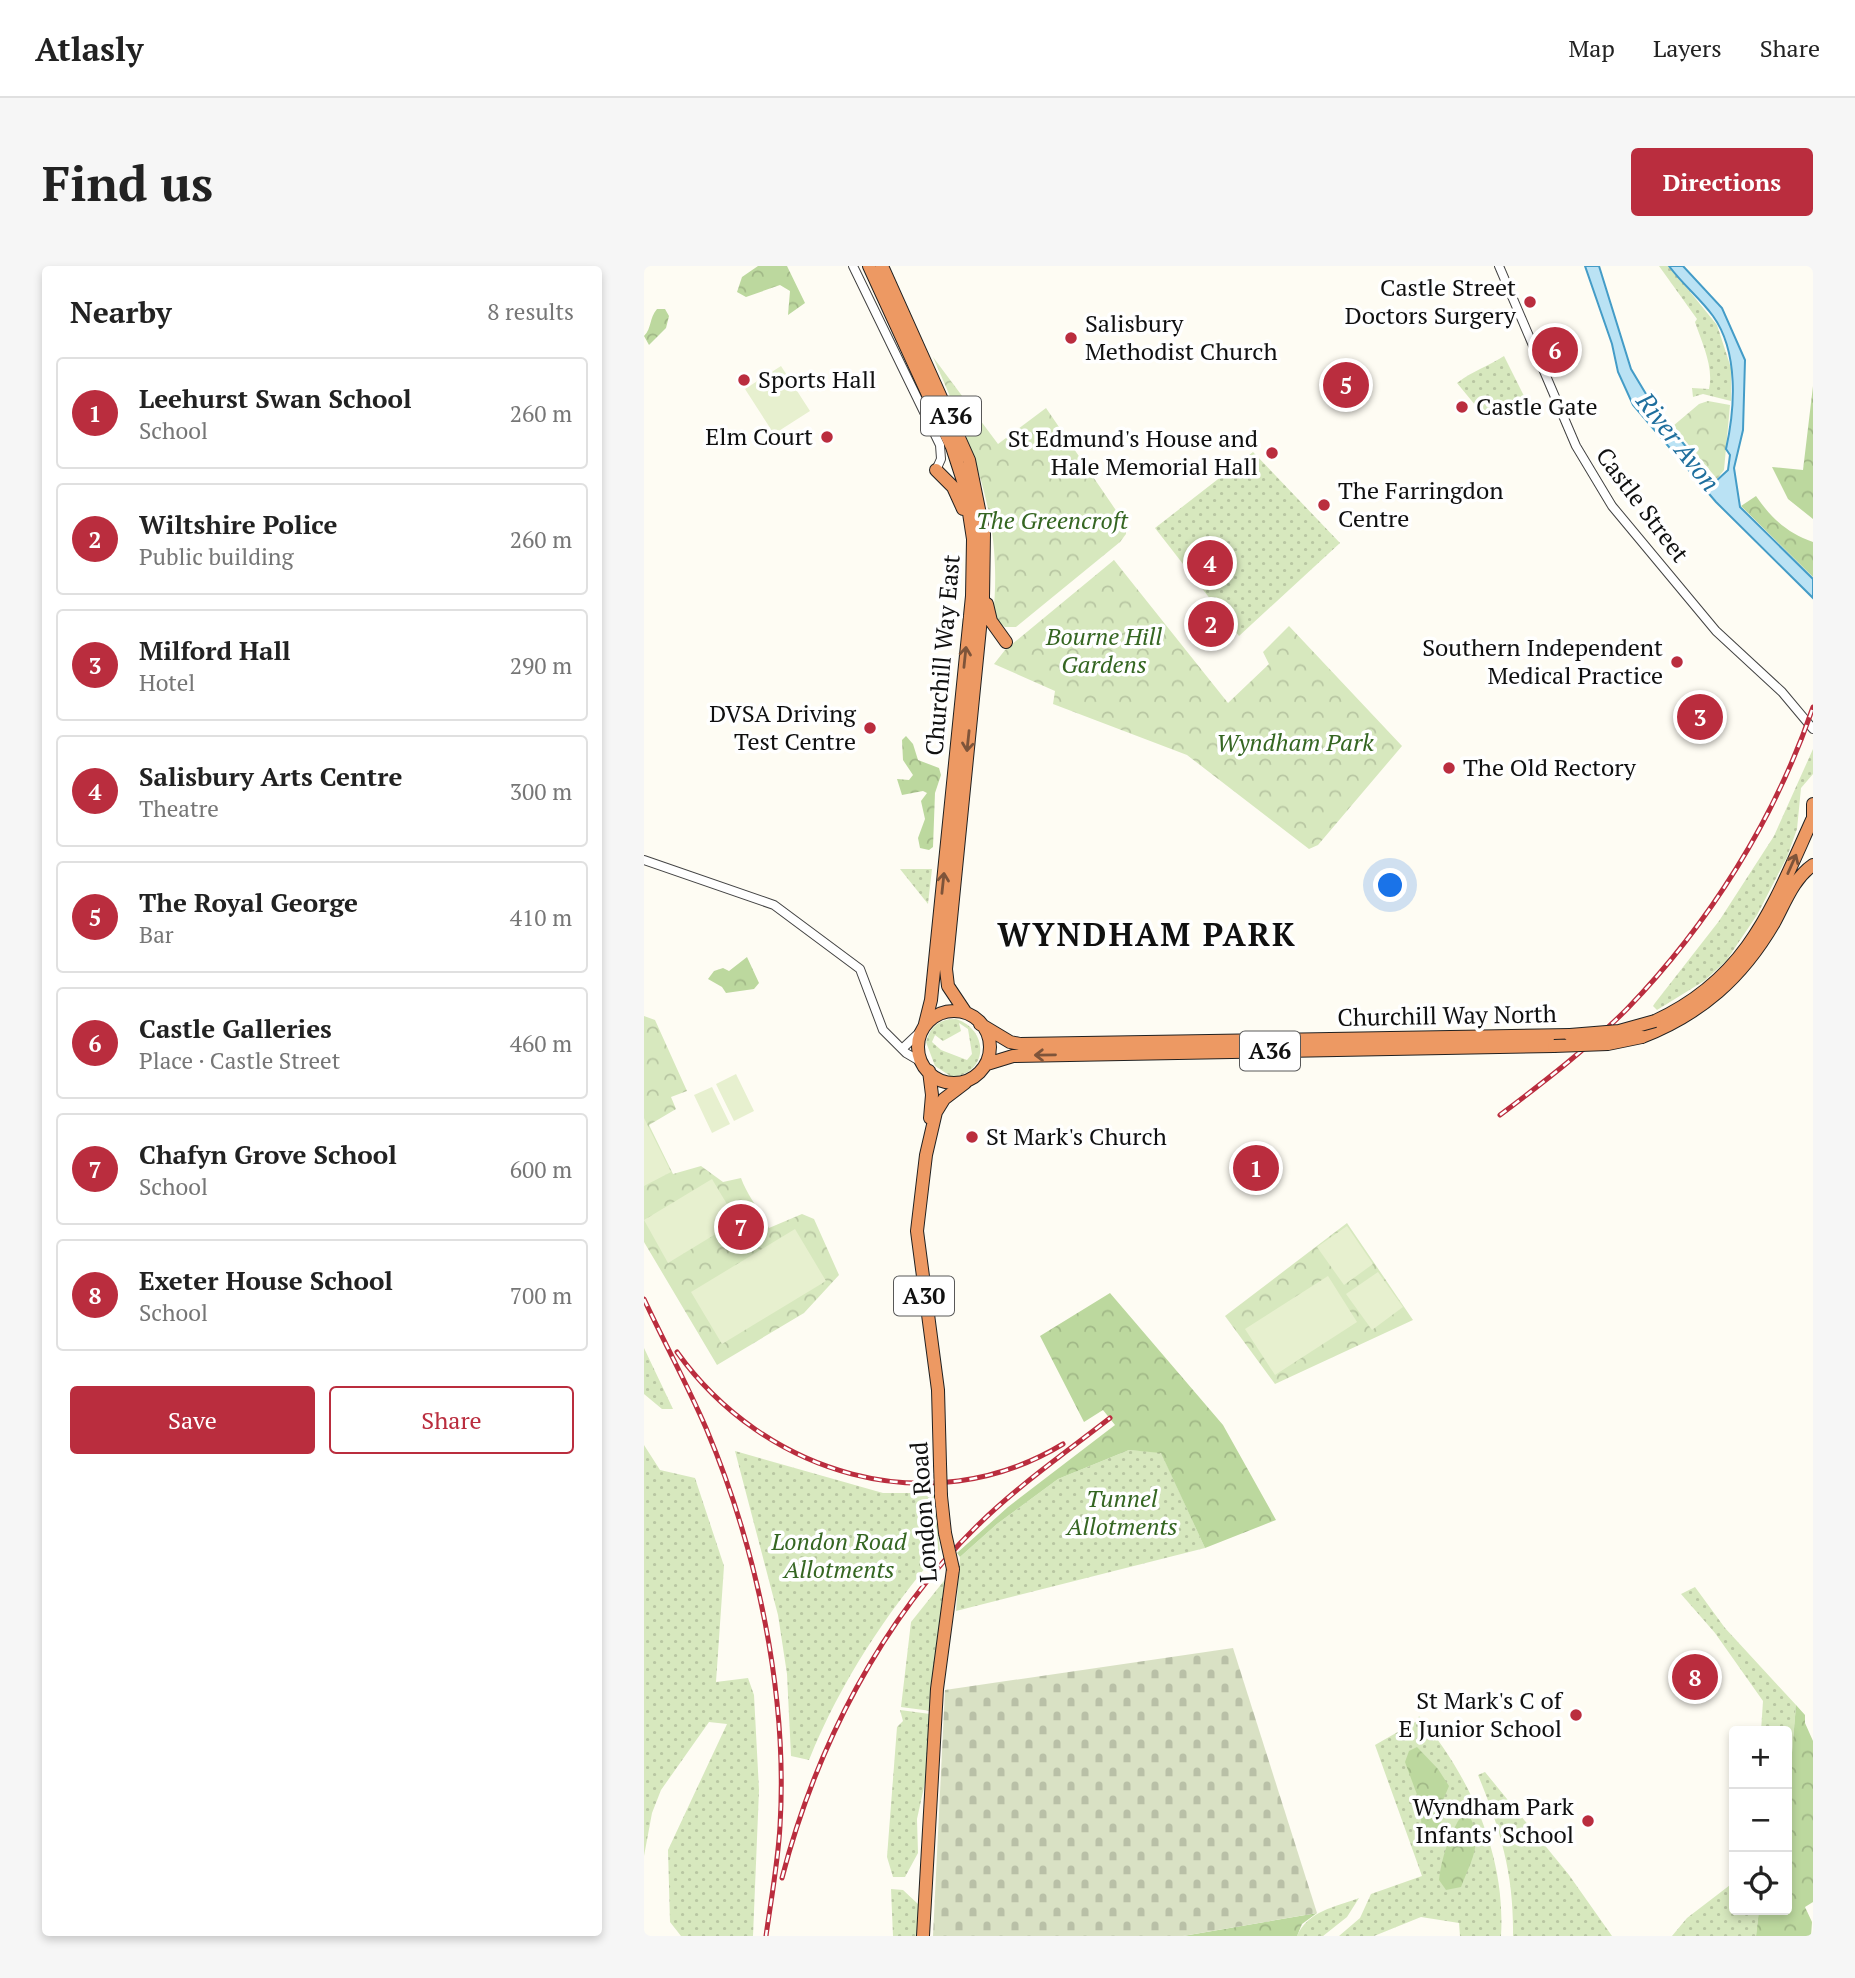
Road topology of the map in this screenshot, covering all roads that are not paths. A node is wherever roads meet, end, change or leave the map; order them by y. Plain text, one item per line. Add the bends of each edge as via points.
1 (853, 266) edge
2 (869, 266) edge
3 (882, 266) edge
4 (1499, 266) edge
5 (936, 470) joint
6 (973, 539) junction
7 (985, 576) junction
8 (1006, 642) dead end
9 (1813, 729) edge
10 (1813, 804) edge
11 (1813, 821) edge
12 (644, 860) edge
13 (1813, 866) edge
14 (966, 1013) junction
15 (980, 1024) junction
16 (922, 1028) junction
17 (902, 1049) junction
18 (987, 1064) junction
19 (926, 1067) junction
20 (965, 1083) junction
21 (931, 1129) junction
22 (923, 1936) edge

1 - 5 street via 940,445
2 - 6 highway, Churchill Way East / A36 via 952,447 965,487
3 - 7 highway, Churchill Way East / A36 via 969,460 983,526
4 - 9 street, Castle Street via 1576,446 1612,506 1716,631 1782,692
5 - 6 highway via 958,496
16 -> 6 highway, Churchill Way East / A36 via 931,1000 936,954 972,596
7 - 8 highway via 989,616
7 -> 14 highway, Churchill Way East / A36 via 946,969 948,986
10 - 11 highway
15 -> 11 highway, Churchill Way North / A36, bridge via 1020,1044 1619,1031 1655,1021 1716,984 1750,947
12 - 17 street via 774,905 860,969 880,1025
13 -> 18 highway, Churchill Way North / A36, bridge via 1793,888 1758,950 1727,986 1689,1015 1642,1037 1608,1044 1554,1046 1013,1056
14 - 15 highway
14 - 16 highway via 946,1011
15 - 18 highway
16 - 17 street
16 - 19 highway via 918,1048
17 - 19 street
18 - 20 highway
19 - 20 highway via 947,1082
19 - 21 highway, London Road / A30 via 932,1095
20 - 21 highway, London Road / A30 via 941,1103
21 - 22 highway, London Road / A30, bridge via 917,1245 933,1350 941,1496 953,1569 937,1689

